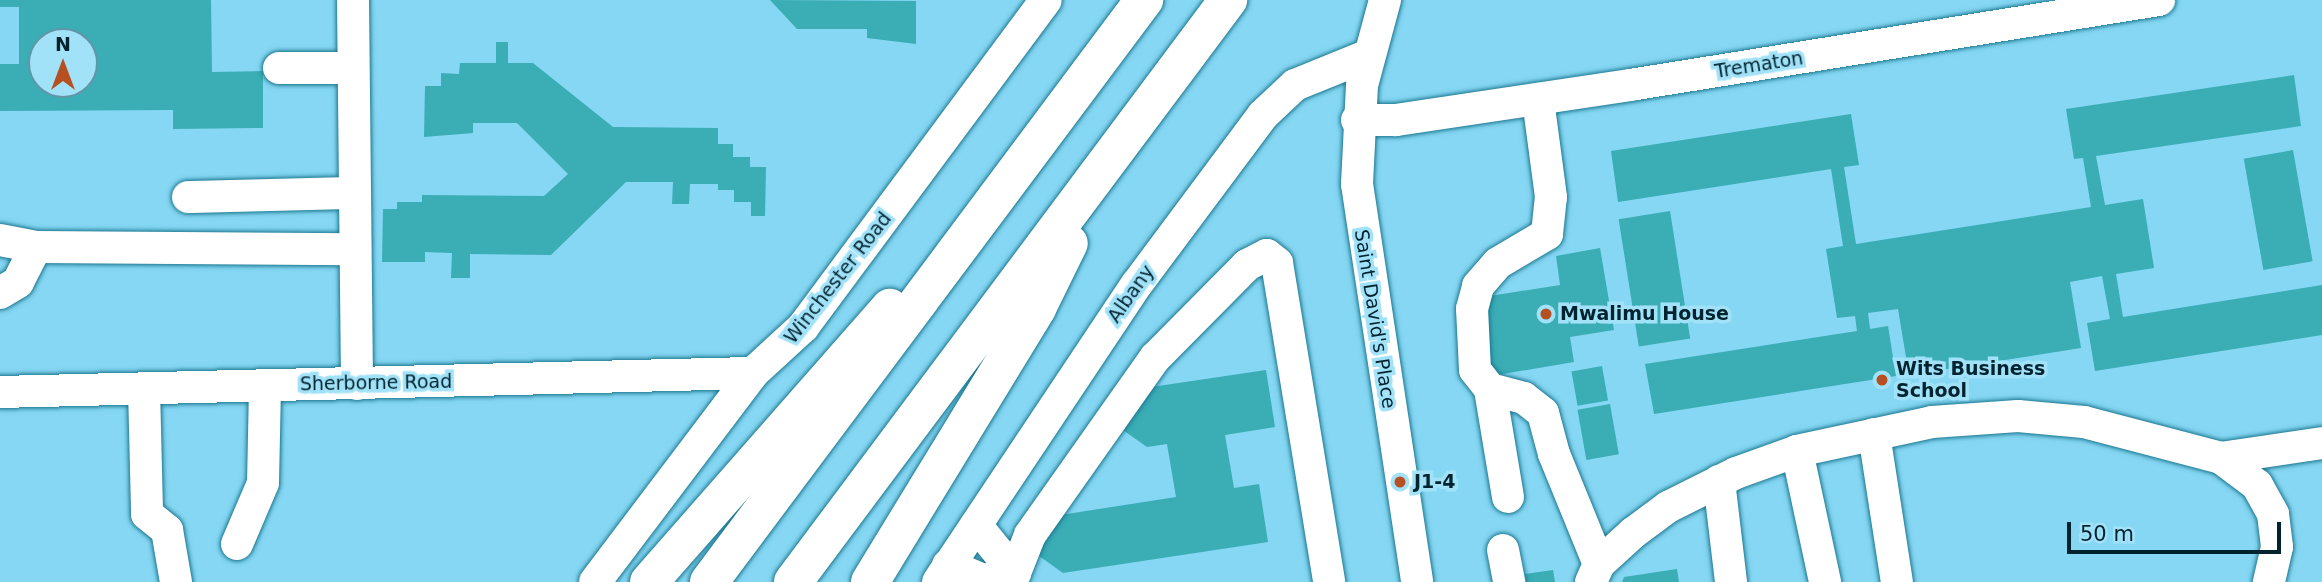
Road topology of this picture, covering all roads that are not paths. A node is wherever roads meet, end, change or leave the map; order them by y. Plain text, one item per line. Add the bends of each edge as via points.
1 (353, 0) edge
2 (1046, 0) edge
3 (1144, 0) edge
4 (1228, 0) edge
5 (1385, 0) edge
6 (2159, 0) edge
7 (1369, 55) junction
8 (279, 68) dead end
9 (353, 68) junction
10 (1538, 99) junction
11 (1357, 120) junction
12 (1092, 186) junction
13 (353, 193) junction
14 (188, 197) dead end
15 (0, 240) edge
16 (36, 247) junction
17 (353, 248) junction
18 (959, 249) junction
19 (0, 293) edge
20 (753, 373) junction
21 (357, 384) junction
22 (265, 386) junction
23 (144, 388) junction
24 (1490, 389) junction
25 (0, 392) edge
26 (1874, 434) junction
27 (2322, 443) edge
28 (1797, 451) junction
29 (2221, 458) junction
30 (1719, 481) junction
31 (1508, 496) dead end
32 (976, 524) junction
33 (237, 544) dead end
34 (1503, 550) dead end
35 (1015, 573) junction
36 (1595, 573) edge
37 (943, 574) edge
38 (176, 582) edge
39 (595, 582) edge
40 (649, 582) edge
41 (709, 582) edge
42 (793, 582) edge
43 (870, 582) edge
44 (1329, 582) edge
45 (1417, 582) edge
46 (1509, 582) edge
47 (1731, 582) edge
48 (1825, 582) edge
49 (1897, 582) edge
50 (2269, 582) edge

1 - 9 street
2 - 20 street, Winchester Road via 803,327
3 - 18 highway
4 - 12 highway
5 - 7 street, Saint David's Place
6 - 10 street, Trematon
7 - 11 street, Saint David's Place
7 - 32 street, Albany via 1294,85 1263,115 1137,284
8 - 9 street
9 - 13 street
10 - 11 street, Trematon via 1396,120
10 - 24 street via 1552,219 1548,234 1498,263 1478,286 1472,309 1475,370
11 - 45 street, Saint David's Place via 1363,240
12 - 42 highway
12 - 43 highway via 1037,308
13 - 14 street
13 - 17 street
15 - 16 street
16 - 17 street
16 - 19 street via 18,282
17 - 21 street
18 - 40 highway via 846,353
18 - 41 highway
20 - 21 street, Sherborne Road
20 - 39 street, Winchester Road
21 - 22 street, Sherborne Road
22 - 23 street, Sherborne Road
22 - 33 street via 263,483
23 - 25 street, Sherborne Road
23 - 38 street via 147,514 167,530
24 - 31 street
24 - 36 street via 1524,398 1543,413
26 - 28 street
26 - 29 street via 1932,422 2018,416 2084,422
26 - 49 street
27 - 29 street
28 - 30 street
28 - 48 street
29 - 50 street via 2257,485 2273,514 2277,547
30 - 36 street via 1668,508
30 - 47 street
32 - 35 street
32 - 37 street, Albany
34 - 46 street
35 - 37 street via 984,580
35 - 44 street via 1030,536 1155,358 1247,265 1267,255 1277,263

